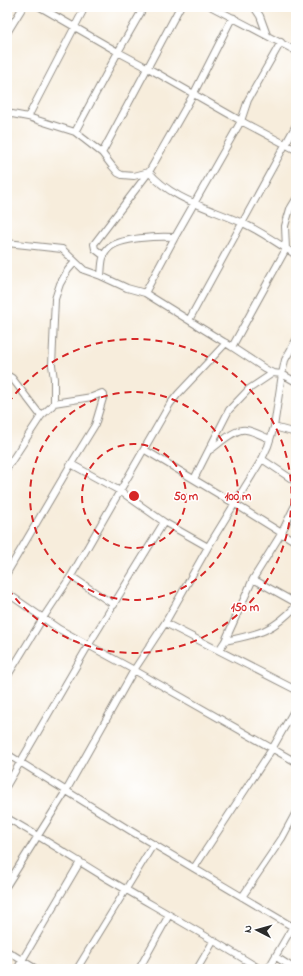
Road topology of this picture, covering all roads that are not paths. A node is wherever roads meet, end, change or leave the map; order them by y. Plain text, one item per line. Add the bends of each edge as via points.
1 (23, 7) edge
2 (40, 7) edge
3 (85, 7) edge
4 (144, 7) edge
5 (180, 7) edge
6 (212, 7) edge
7 (254, 7) edge
8 (234, 18) junction
9 (75, 28) junction
10 (7, 34) edge
11 (267, 35) junction
12 (281, 42) junction
13 (296, 51) edge
14 (118, 52) junction
15 (148, 68) junction
16 (194, 93) junction
17 (7, 113) edge
18 (28, 117) junction
19 (241, 121) junction
20 (296, 125) edge
21 (75, 132) junction
22 (286, 145) junction
23 (296, 150) edge
24 (102, 153) junction
25 (149, 172) junction
26 (296, 199) edge
27 (194, 203) junction
28 (242, 222) junction
29 (175, 237) junction
30 (7, 243) edge
31 (286, 249) junction
32 (296, 255) edge
33 (104, 256) junction
34 (75, 262) junction
35 (101, 276) junction
36 (145, 294) junction
37 (189, 320) junction
38 (296, 340) edge
39 (229, 345) junction
40 (273, 373) junction
41 (282, 374) junction
42 (7, 375) edge
43 (296, 382) edge
44 (54, 404) junction
45 (40, 416) junction
46 (274, 427) junction
47 (296, 433) edge
48 (270, 439) junction
49 (145, 450) junction
50 (208, 452) junction
51 (262, 459) junction
52 (71, 464) junction
53 (7, 468) edge
54 (194, 479) junction
55 (296, 482) edge
56 (120, 491) junction
57 (296, 503) edge
58 (235, 504) junction
59 (164, 522) junction
60 (281, 534) junction
61 (296, 542) edge
62 (208, 547) junction
63 (7, 573) edge
64 (71, 576) junction
65 (253, 579) junction
66 (7, 593) edge
67 (114, 605) junction
68 (296, 605) edge
69 (43, 618) junction
70 (165, 623) junction
71 (225, 641) junction
72 (88, 646) junction
73 (219, 650) junction
74 (134, 670) junction
75 (7, 677) edge
76 (296, 690) edge
77 (296, 707) edge
78 (272, 749) junction
79 (7, 754) edge
80 (296, 762) edge
81 (20, 763) junction
82 (7, 785) edge
83 (66, 791) junction
84 (296, 812) edge
85 (7, 818) edge
86 (38, 836) junction
87 (153, 845) junction
88 (80, 862) junction
89 (194, 868) junction
90 (7, 885) edge
91 (126, 890) junction
92 (242, 897) junction
93 (169, 915) junction
94 (294, 924) edge
95 (214, 940) junction
96 (7, 951) edge
97 (276, 957) junction
98 (22, 960) junction
99 (17, 969) edge
100 (36, 969) edge
101 (77, 969) edge
102 (139, 969) edge
103 (198, 969) edge
104 (260, 969) edge
105 (268, 969) edge
106 (296, 969) edge

1 - 10 street
2 - 9 street
3 - 9 street
4 - 14 street
5 - 15 street
6 - 8 street
7 - 11 street
8 - 11 street
8 - 16 street
9 - 14 street
9 - 18 street
11 - 12 street
12 - 13 street
12 - 19 street via 248,100
14 - 15 street
14 - 21 street
15 - 16 street
15 - 24 street
16 - 19 street
16 - 25 street
17 - 18 street
18 - 21 street
19 - 22 street
19 - 27 street
20 - 22 street
21 - 24 street
22 - 23 street
22 - 28 street
24 - 25 street via 122,175 134,176
25 - 27 street via 166,188
25 - 33 street via 94,244 95,249
26 - 31 street via 284,226
27 - 28 street
27 - 29 street
28 - 31 street
28 - 37 street
29 - 33 street via 156,236 122,242 108,248
29 - 36 street
30 - 34 street via 58,247
31 - 32 street
31 - 39 street
33 - 35 street
34 - 35 street via 84,270
34 - 44 street via 60,284 55,299 52,365
35 - 36 street
36 - 37 street
37 - 39 street
38 - 41 street via 285,360
39 - 40 street
39 - 49 street via 178,394
40 - 41 street
40 - 50 street via 249,389 229,410
41 - 43 street
41 - 46 street
42 - 45 street via 12,378
44 - 45 street
44 - 52 street via 92,398 102,393 104,395 95,425
45 - 53 street
46 - 47 street
46 - 48 street
48 - 50 street via 247,430 236,431
48 - 51 street
49 - 54 street
49 - 56 street
50 - 54 street
51 - 55 street
51 - 58 street
52 - 56 street
52 - 63 street
54 - 58 street
56 - 59 street
56 - 64 street
57 - 60 street
58 - 60 street
58 - 62 street
59 - 62 street
59 - 67 street
60 - 61 street
60 - 65 street
62 - 70 street
64 - 67 street
64 - 69 street
65 - 68 street
65 - 71 street
66 - 69 street
67 - 72 street
68 - 71 street via 285,618 270,629
69 - 72 street
69 - 75 street
70 - 73 street
70 - 74 street
71 - 73 street
72 - 74 street
72 - 81 street
73 - 76 street
74 - 78 street
74 - 83 street
77 - 78 street
78 - 80 street
78 - 89 street
79 - 81 street
81 - 82 street
81 - 83 street
83 - 86 street
83 - 87 street
84 - 92 street via 282,838
85 - 86 street
86 - 88 street
86 - 90 street
87 - 89 street
87 - 91 street
88 - 91 street
88 - 98 street
89 - 92 street
91 - 93 street
91 - 101 street
92 - 94 street
93 - 95 street
93 - 102 street
94 - 97 street
95 - 103 street
95 - 104 street
96 - 98 street
97 - 105 street
97 - 106 street
98 - 99 street
98 - 100 street

